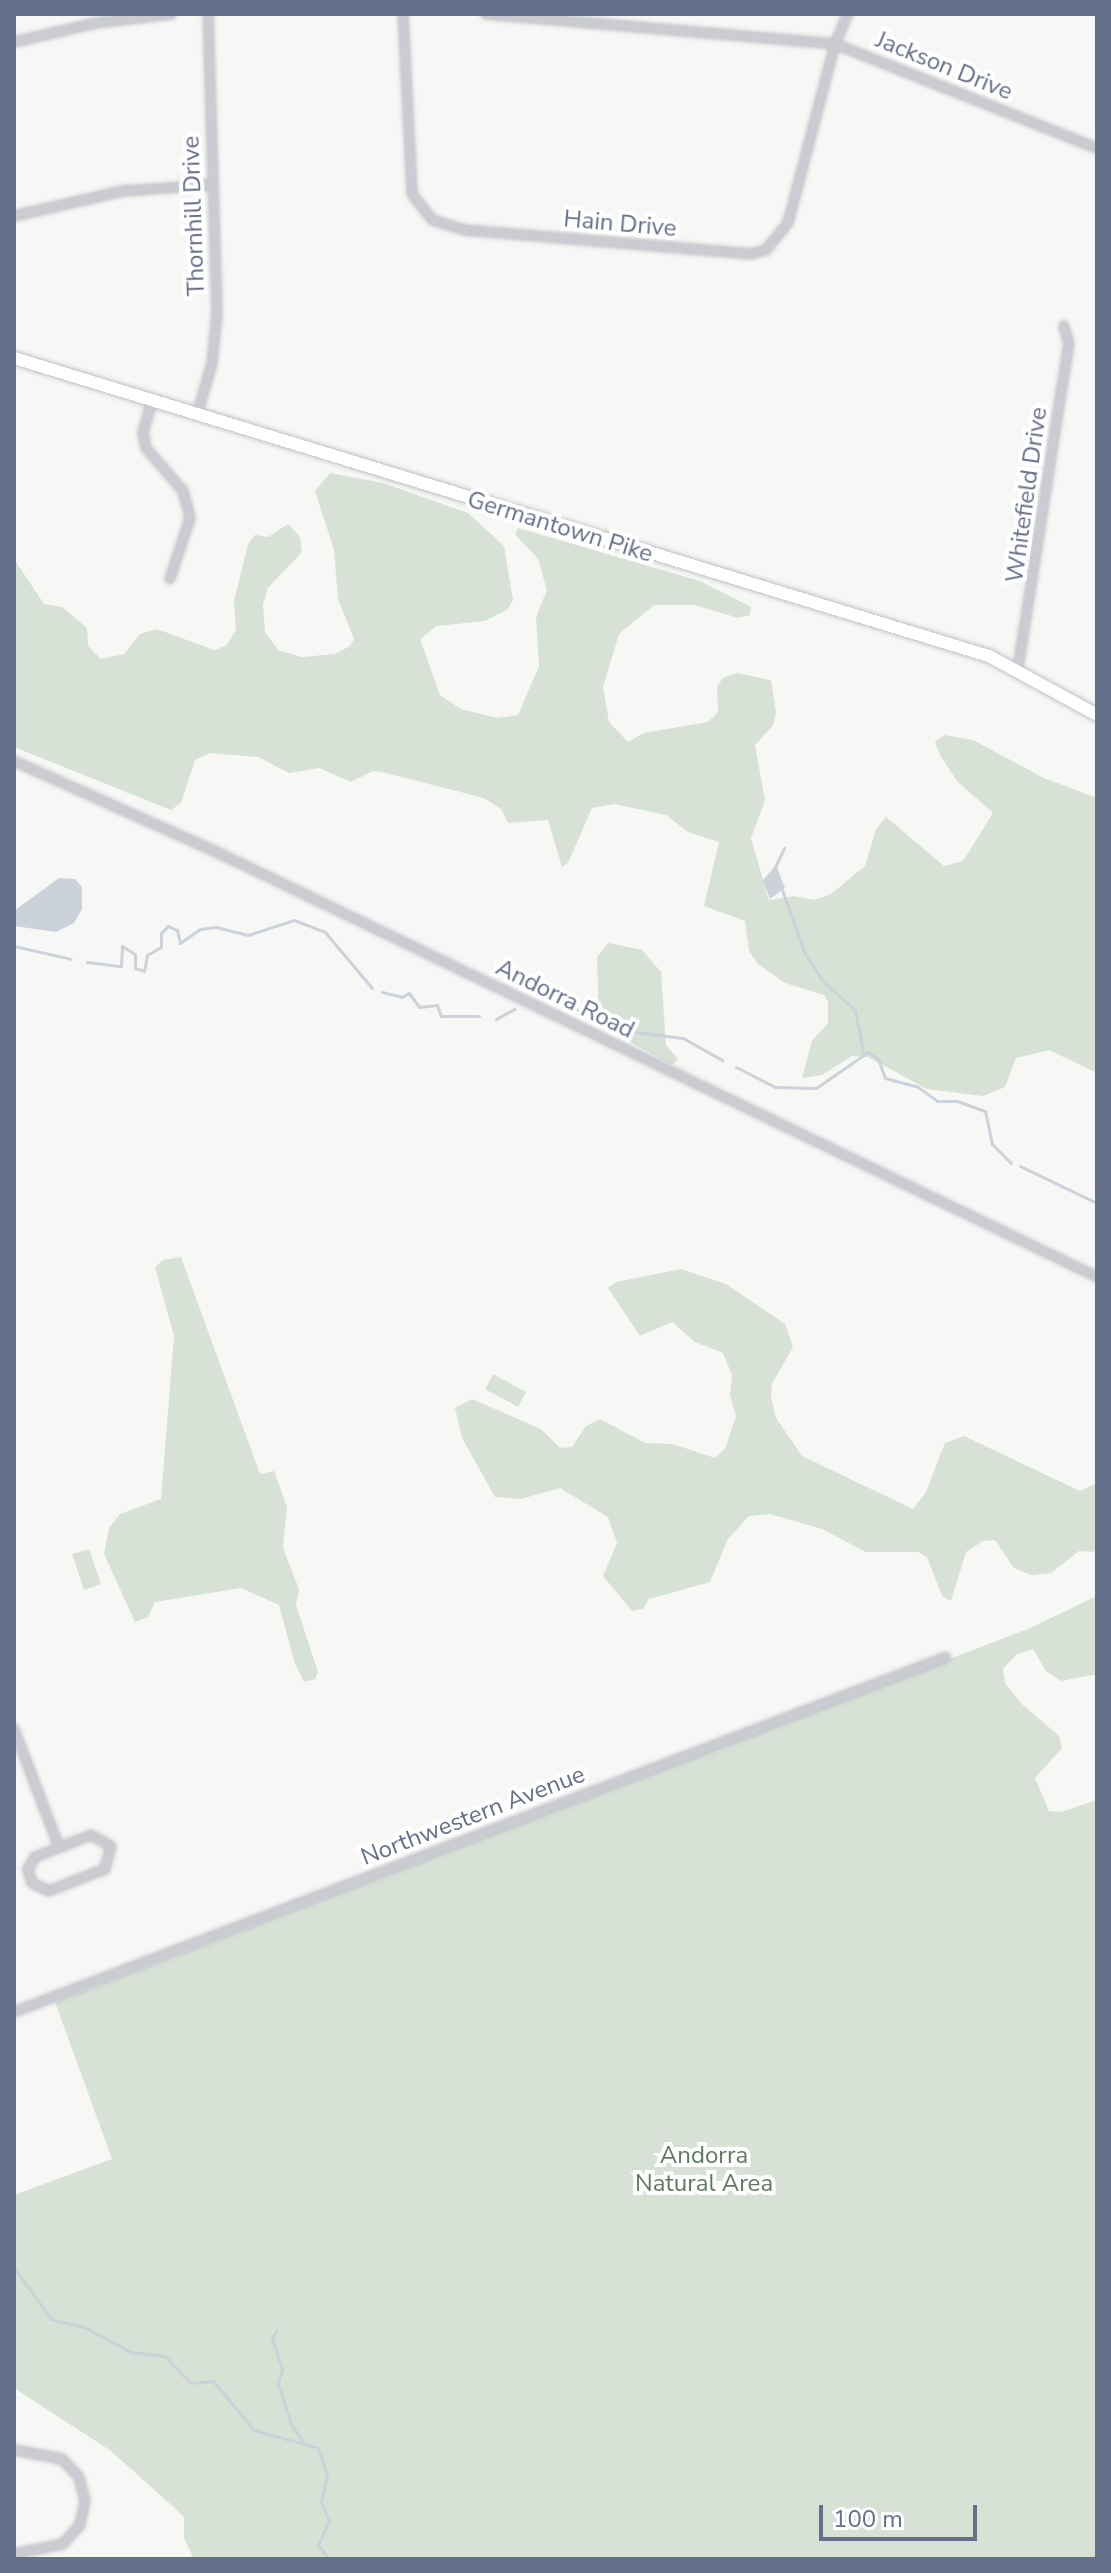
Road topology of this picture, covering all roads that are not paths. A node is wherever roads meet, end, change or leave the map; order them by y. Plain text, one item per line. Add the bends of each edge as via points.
1 (171, 14) edge
2 (208, 14) edge
3 (403, 14) edge
4 (486, 14) edge
5 (848, 14) edge
6 (14, 42) edge
7 (835, 44) junction
8 (1097, 148) edge
9 (212, 185) junction
10 (14, 216) edge
11 (1064, 326) dead end
12 (14, 358) edge
13 (152, 401) junction
14 (197, 415) junction
15 (170, 579) dead end
16 (1018, 668) junction
17 (1097, 715) edge
18 (14, 761) edge
19 (1097, 1277) edge
20 (946, 1657) dead end
21 (14, 1729) edge
22 (59, 1847) junction
23 (14, 2012) edge
24 (14, 2450) edge
25 (14, 2554) edge

1 - 6 street via 96,23
2 - 9 street, Thornhill Drive
3 - 7 street, Hain Drive via 412,194 432,220 465,230 726,253 766,250 788,223
4 - 7 street, Jackson Drive
5 - 7 street, Hain Drive
7 - 8 street, Jackson Drive
9 - 10 street via 123,191
9 - 14 street, Thornhill Drive via 217,313 212,363
11 - 16 street, Whitefield Drive via 1069,344
12 - 13 main road, Germantown Pike
13 - 14 main road, Germantown Pike
13 - 15 street via 143,433 146,448 183,491 190,518
14 - 16 main road, Germantown Pike
16 - 17 main road, Germantown Pike
18 - 19 street, Andorra Road via 223,855
20 - 23 street, Northwestern Avenue
21 - 22 street
22 - 22 street via 29,1865 29,1879 39,1889 53,1890 100,1872 112,1856 108,1842 96,1835
24 - 25 street via 62,2459 79,2477 85,2501 80,2525 63,2544

